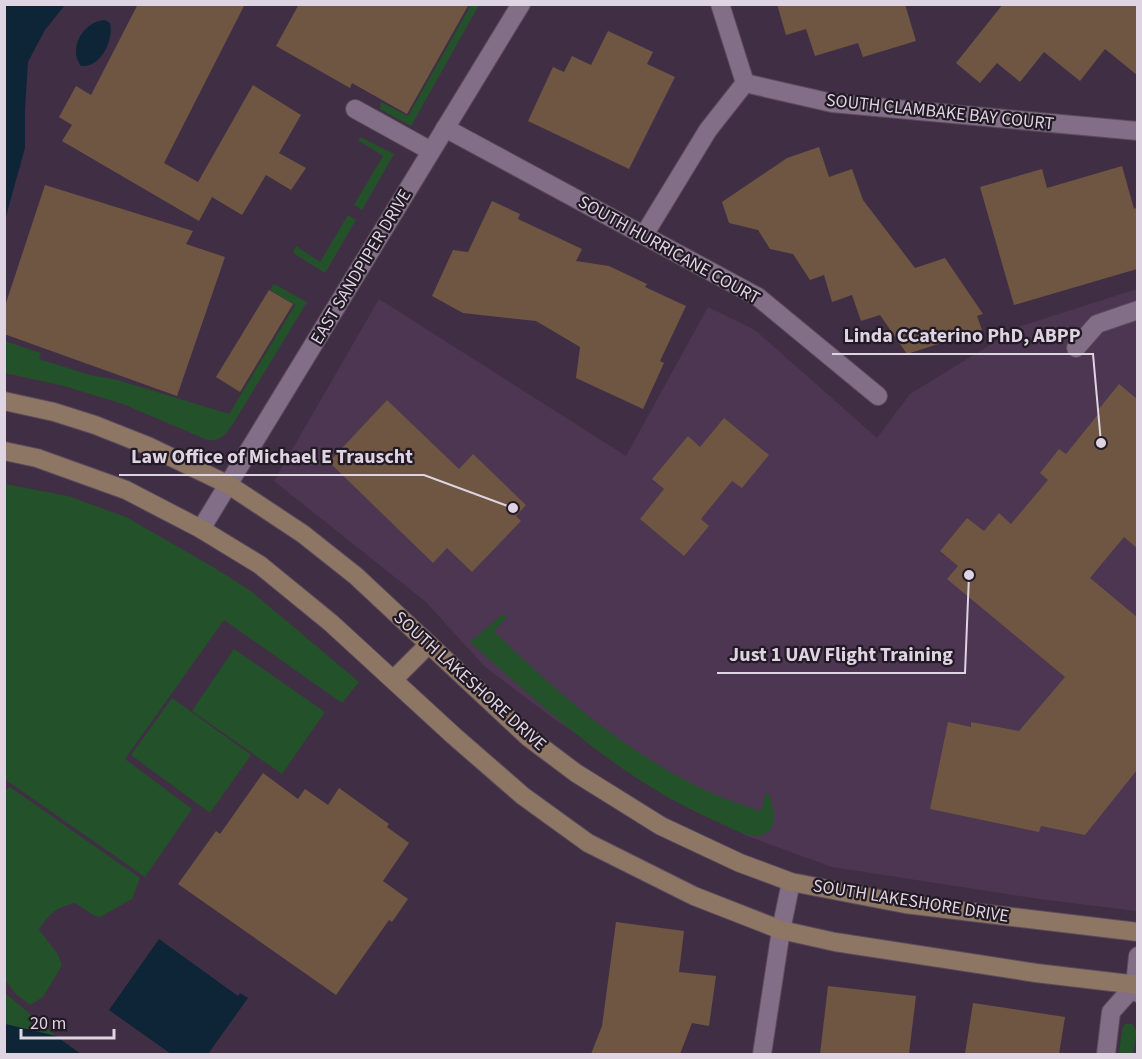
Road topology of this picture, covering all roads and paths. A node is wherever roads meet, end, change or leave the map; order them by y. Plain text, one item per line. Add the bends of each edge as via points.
1 (521, 4) edge
2 (720, 4) edge
3 (745, 83) junction
4 (355, 109) dead end
5 (445, 128) junction
6 (1137, 131) edge
7 (431, 151) junction
8 (644, 235) junction
9 (1137, 310) edge
10 (1076, 348) dead end
11 (878, 396) dead end
12 (4, 401) edge
13 (4, 451) edge
14 (229, 485) junction
15 (201, 529) junction
16 (429, 644) junction
17 (394, 679) junction
18 (791, 882) junction
19 (781, 930) junction
20 (1137, 932) edge
21 (1137, 956) edge
22 (1137, 988) edge
23 (762, 1054) edge
24 (1106, 1054) edge

1 - 5 street, EAST SANDPIPER DRIVE
2 - 3 street
3 - 6 street, SOUTH CLAMBAKE BAY COURT via 832,103
3 - 8 street via 708,130
4 - 7 street
5 - 7 street, EAST SANDPIPER DRIVE
5 - 8 street, SOUTH HURRICANE COURT
7 - 14 street, EAST SANDPIPER DRIVE
8 - 11 street, SOUTH HURRICANE COURT via 758,297
9 - 10 street via 1097,324
12 - 14 street, SOUTH LAKESHORE DRIVE via 95,425
13 - 15 street via 37,458 126,490
14 - 15 street, EAST SANDPIPER DRIVE
14 - 16 street, SOUTH LAKESHORE DRIVE via 303,534 356,576
15 - 17 street via 282,582
16 - 17 street
16 - 18 street, SOUTH LAKESHORE DRIVE via 528,737 576,773 661,826
17 - 19 street via 523,795 588,843 694,896
18 - 19 street
18 - 20 street, SOUTH LAKESHORE DRIVE via 905,904
19 - 22 street via 894,952
19 - 23 street
21 - 22 street
22 - 24 street via 1111,1012

